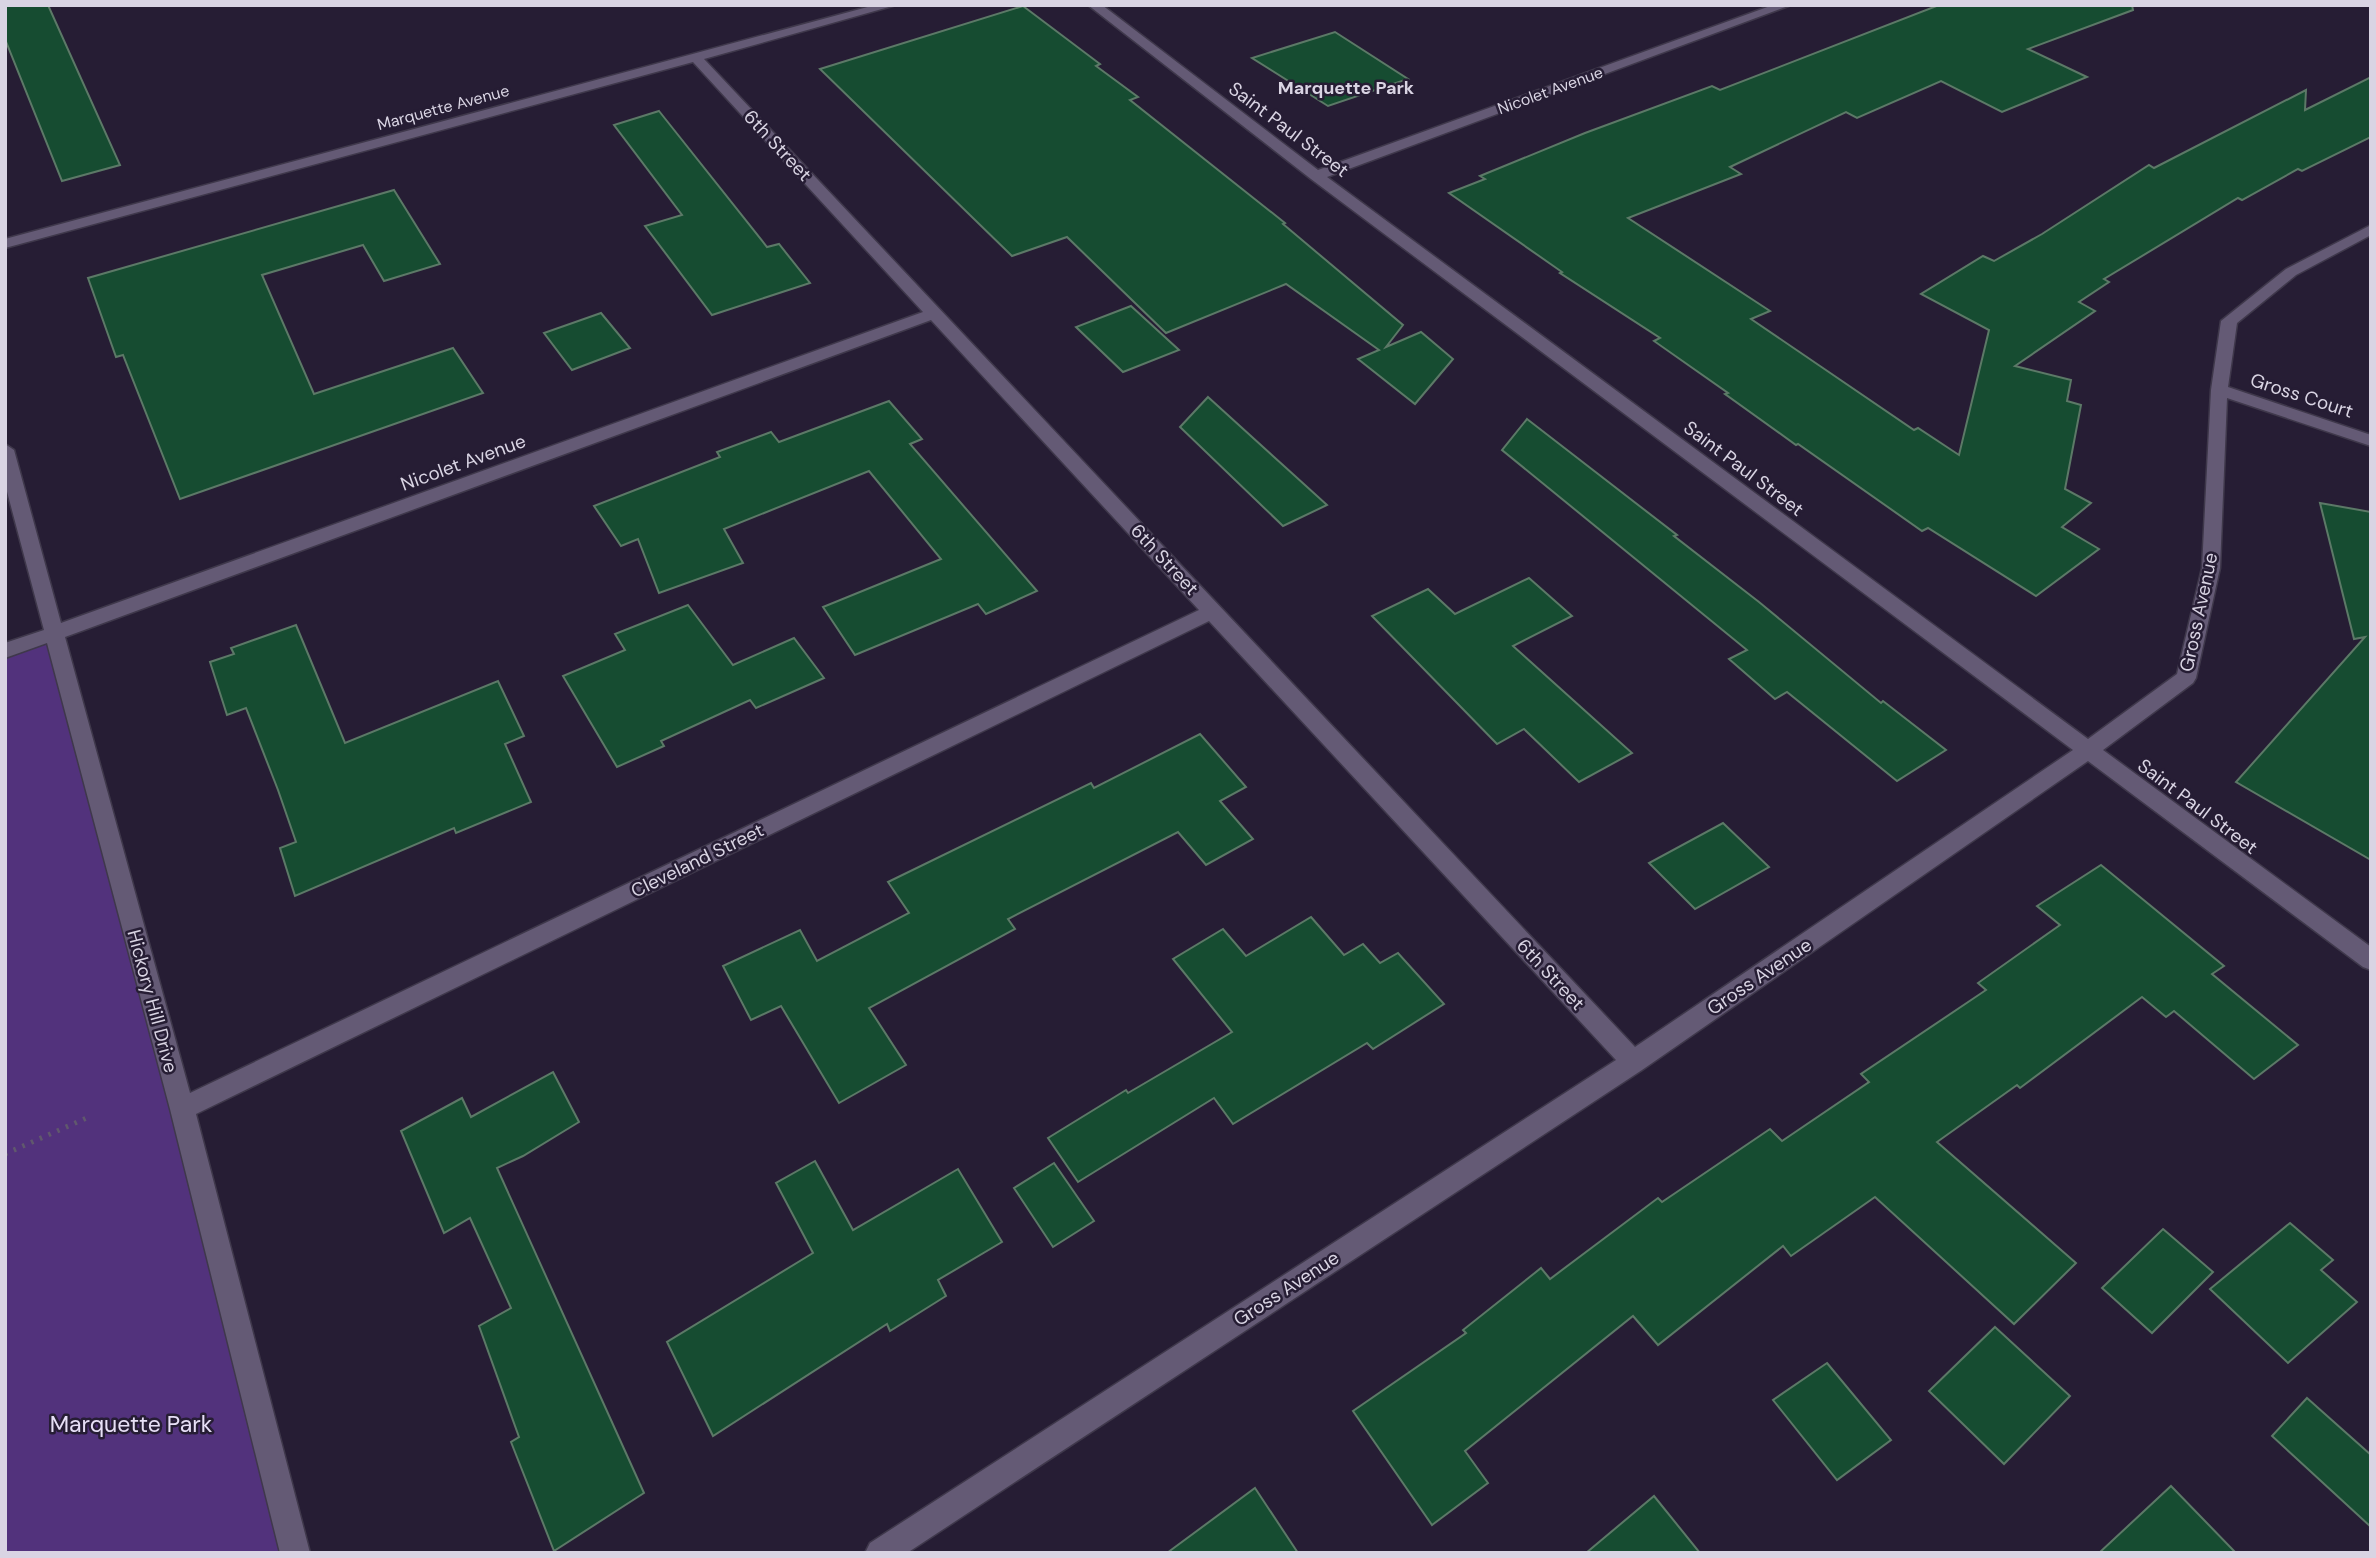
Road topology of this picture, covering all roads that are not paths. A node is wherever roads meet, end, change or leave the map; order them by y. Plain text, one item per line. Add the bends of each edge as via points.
1 (890, 5) edge
2 (1094, 5) edge
3 (1785, 5) edge
4 (695, 57) junction
5 (1316, 176) junction
6 (2371, 229) edge
7 (5, 244) edge
8 (934, 313) junction
9 (2219, 390) junction
10 (2371, 440) edge
11 (5, 450) edge
12 (1213, 611) junction
13 (55, 633) junction
14 (5, 651) edge
15 (2088, 750) junction
16 (2371, 960) edge
17 (1633, 1062) junction
18 (181, 1109) junction
19 (295, 1553) edge
20 (880, 1553) edge

1 - 4 street, Marquette Avenue
2 - 5 street, Saint Paul Street
3 - 5 street, Nicolet Avenue
4 - 7 street, Marquette Avenue
4 - 8 street, 6th Street
5 - 15 street, Saint Paul Street
6 - 9 street, Gross Avenue via 2291,272 2230,321
8 - 12 street, 6th Street
8 - 13 street, Nicolet Avenue
9 - 10 street, Gross Court
9 - 15 street, Gross Avenue via 2211,568 2186,677
11 - 13 street, Hickory Hill Drive
12 - 17 street, 6th Street
12 - 18 street, Cleveland Street
13 - 14 street, Nicolet Avenue
13 - 18 street, Hickory Hill Drive
15 - 16 street, Saint Paul Street
15 - 17 street, Gross Avenue
17 - 20 street, Gross Avenue
18 - 19 street, Hickory Hill Drive

